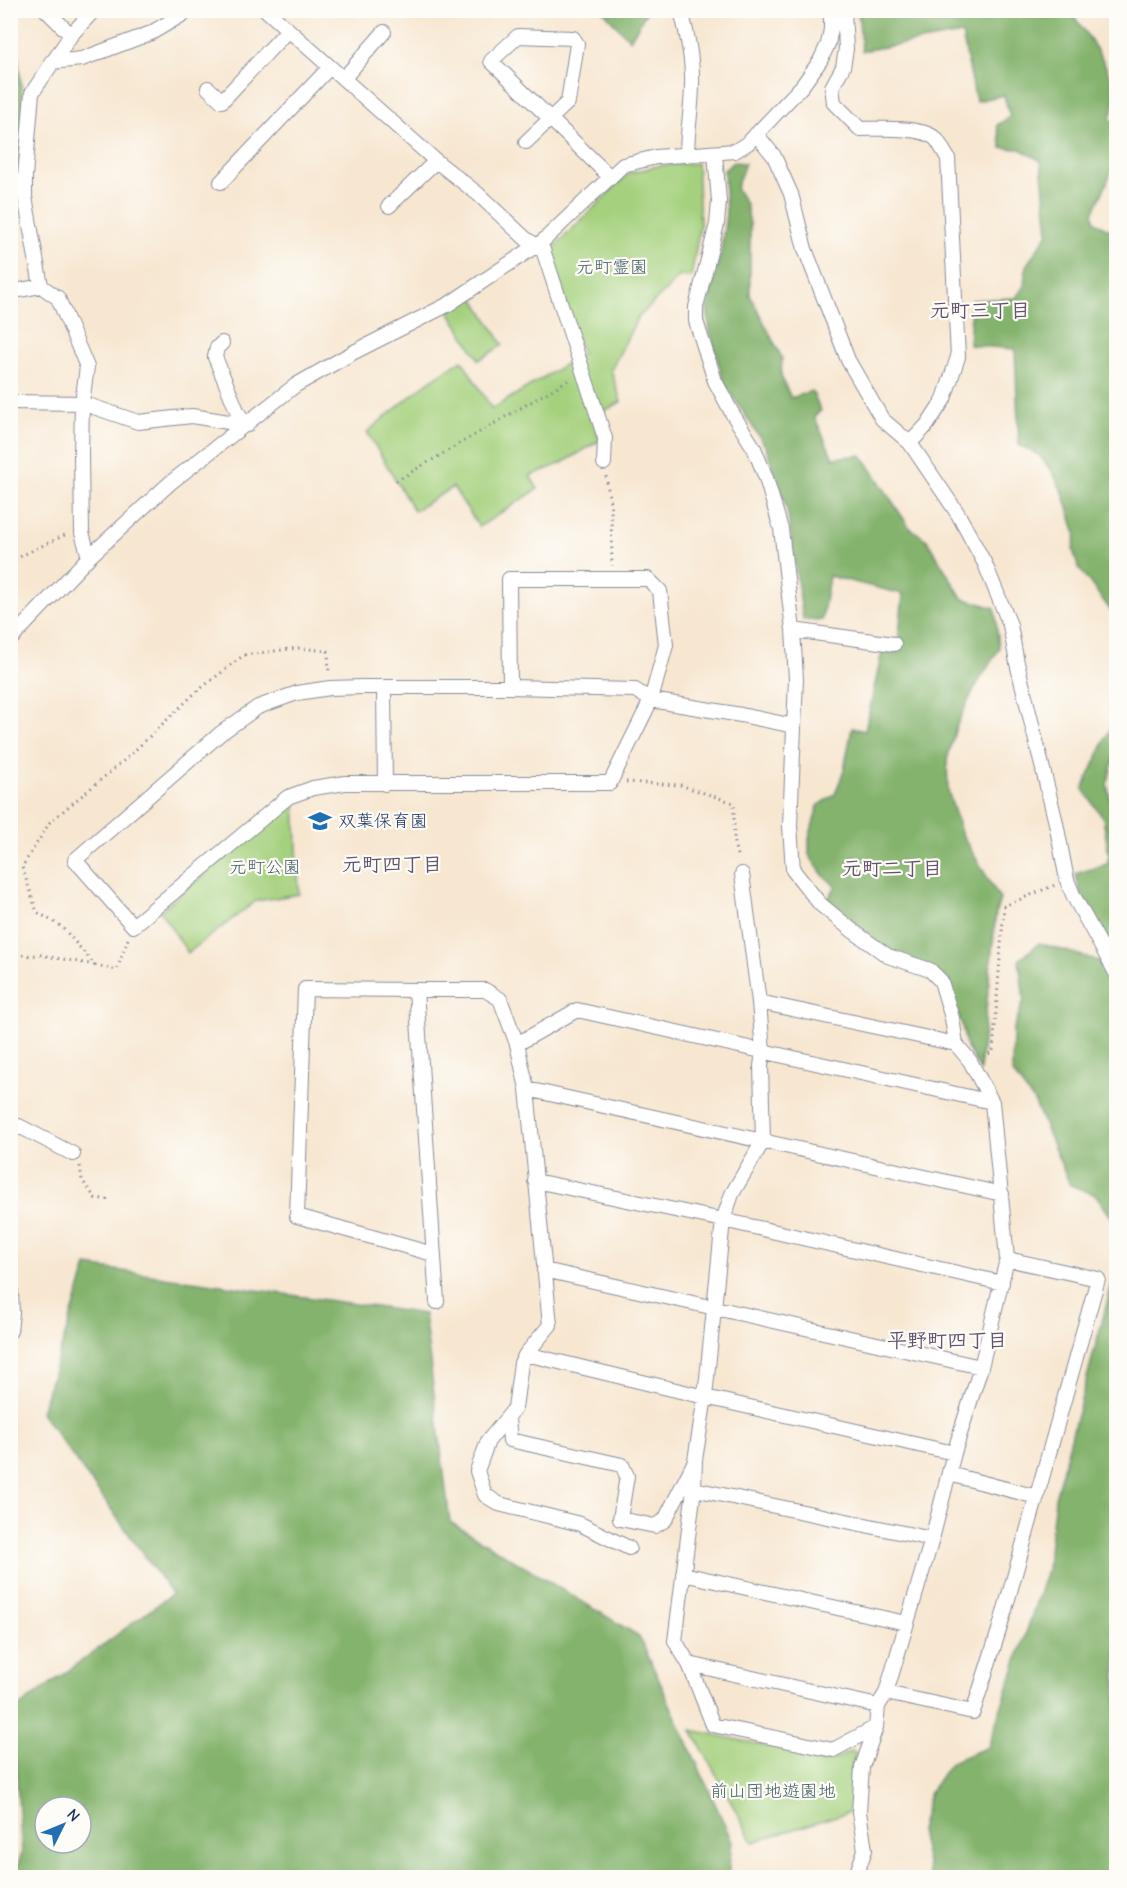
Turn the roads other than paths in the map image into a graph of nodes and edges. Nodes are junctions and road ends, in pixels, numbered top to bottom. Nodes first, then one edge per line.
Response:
1 (46, 10) edge
2 (94, 10) edge
3 (190, 10) edge
4 (266, 10) edge
5 (681, 10) edge
6 (831, 10) edge
7 (844, 10) edge
8 (288, 30) junction
9 (384, 32) dead end
10 (71, 35) junction
11 (51, 62) junction
12 (330, 67) junction
13 (344, 78) junction
14 (208, 88) dead end
15 (551, 118) junction
16 (756, 134) junction
17 (526, 142) dead end
18 (715, 154) junction
19 (687, 155) junction
20 (436, 161) junction
21 (610, 177) junction
22 (221, 182) dead end
23 (389, 206) dead end
24 (536, 245) junction
25 (41, 286) junction
26 (10, 292) edge
27 (222, 343) dead end
28 (10, 402) edge
29 (82, 403) junction
30 (247, 425) junction
31 (910, 443) junction
32 (604, 463) road end
33 (89, 556) junction
34 (793, 630) junction
35 (10, 640) edge
36 (894, 644) dead end
37 (510, 687) junction
38 (384, 688) junction
39 (651, 700) junction
40 (794, 726) junction
41 (385, 784) junction
42 (742, 873) road end
43 (1116, 971) edge
44 (416, 990) junction
45 (759, 1002) junction
46 (517, 1044) junction
47 (956, 1044) junction
48 (763, 1052) junction
49 (527, 1089) junction
50 (992, 1102) junction
51 (10, 1133) edge
52 (763, 1141) junction
53 (73, 1154) road end
54 (536, 1181) junction
55 (1002, 1194) junction
56 (723, 1220) junction
57 (433, 1254) junction
58 (1007, 1259) junction
59 (544, 1270) junction
60 (10, 1272) edge
61 (1002, 1282) junction
62 (437, 1302) dead end
63 (713, 1307) junction
64 (10, 1331) edge
65 (526, 1354) junction
66 (981, 1367) junction
67 (705, 1397) junction
68 (508, 1419) junction
69 (954, 1453) junction
70 (695, 1460) junction
71 (949, 1474) junction
72 (694, 1489) junction
73 (1036, 1497) junction
74 (932, 1539) junction
75 (629, 1548) dead end
76 (683, 1574) junction
77 (906, 1623) junction
78 (689, 1664) junction
79 (886, 1693) junction
80 (878, 1706) junction
81 (876, 1726) junction
82 (855, 1878) edge

1 - 10 street
2 - 10 street
3 - 11 street
4 - 8 street
5 - 19 street
6 - 16 street
7 - 31 street
8 - 12 street
8 - 14 street
9 - 13 street
10 - 11 street
11 - 25 street
12 - 13 street
12 - 22 street
13 - 20 street
15 - 15 street
15 - 17 street
15 - 21 street
16 - 18 street
16 - 31 street
18 - 19 street
18 - 34 street
19 - 21 street
20 - 23 street
20 - 24 street
21 - 24 street
24 - 30 street
24 - 32 street
25 - 26 street
25 - 29 street
27 - 30 street
28 - 29 street
29 - 30 street
29 - 33 street
30 - 33 street
31 - 43 street
33 - 35 street
34 - 36 street
34 - 40 street
37 - 38 street
37 - 39 street
37 - 39 street
38 - 41 street
38 - 41 street
39 - 40 street
39 - 41 street
40 - 47 street
42 - 45 street
44 - 46 street
44 - 57 street
44 - 57 street
45 - 47 street
45 - 48 street
46 - 48 street
46 - 49 street
47 - 50 street
48 - 50 street
48 - 52 street
49 - 52 street
49 - 54 street
50 - 55 street
51 - 53 street
52 - 55 street
52 - 56 street
54 - 56 street
54 - 59 street
55 - 58 street
56 - 61 street
56 - 63 street
57 - 62 street
58 - 61 street
58 - 73 street
59 - 63 street
59 - 65 street
60 - 64 street
61 - 66 street
63 - 66 street
63 - 67 street
65 - 67 street
65 - 68 street
66 - 69 street
67 - 69 street
67 - 70 street
68 - 70 street
68 - 75 street
69 - 71 street
70 - 72 street
71 - 73 street
71 - 74 street
72 - 74 street
72 - 76 street
73 - 79 street
74 - 77 street
76 - 77 street
76 - 78 street
77 - 79 street
78 - 80 street
78 - 81 street
79 - 80 street
80 - 81 street
81 - 82 street

